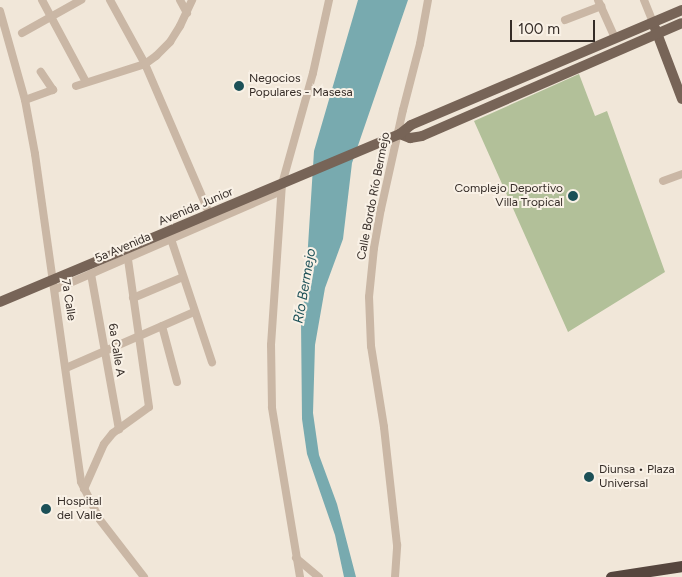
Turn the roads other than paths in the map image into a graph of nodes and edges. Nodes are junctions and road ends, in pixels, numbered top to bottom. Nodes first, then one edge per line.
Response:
1 (42, 0) edge
2 (81, 0) edge
3 (110, 0) edge
4 (180, 0) edge
5 (192, 0) edge
6 (329, 0) edge
7 (428, 0) edge
8 (644, 0) edge
9 (599, 3) edge
10 (682, 10) edge
11 (0, 12) edge
12 (187, 13) junction
13 (51, 16) junction
14 (565, 20) dead end
15 (653, 22) junction
16 (682, 23) edge
17 (22, 33) dead end
18 (658, 34) junction
19 (616, 38) junction
20 (145, 64) junction
21 (41, 72) dead end
22 (86, 82) junction
23 (76, 86) dead end
24 (682, 99) edge
25 (25, 100) junction
26 (396, 135) junction
27 (682, 174) edge
28 (662, 181) dead end
29 (284, 185) junction
30 (210, 215) junction
31 (171, 239) junction
32 (128, 259) junction
33 (91, 274) junction
34 (183, 277) junction
35 (54, 283) junction
36 (133, 298) junction
37 (0, 302) edge
38 (194, 312) junction
39 (162, 326) junction
40 (138, 336) junction
41 (106, 350) junction
42 (212, 362) dead end
43 (66, 368) junction
44 (177, 382) dead end
45 (119, 429) junction
46 (84, 489) junction
47 (296, 558) junction
48 (680, 568) edge
49 (144, 577) edge
50 (300, 577) edge
51 (319, 577) edge
52 (395, 577) edge
53 (612, 577) edge
54 (662, 577) edge

1 - 13 street
2 - 13 street
3 - 20 street
4 - 12 street
5 - 12 street
6 - 29 street
7 - 26 street, Calle Bordo Río Bermejo
8 - 15 street
9 - 14 street
9 - 19 street
10 - 15 main road, Avenida Junior
11 - 25 street, 7a Calle
12 - 20 street
13 - 17 street
13 - 22 street
15 - 18 main road
15 - 19 main road, Avenida Junior
16 - 18 main road, Avenida Junior
18 - 24 main road
18 - 26 main road, Avenida Junior
19 - 26 main road, Avenida Junior
20 - 22 street
20 - 30 street
21 - 25 street
22 - 23 street
25 - 35 street, 7a Calle
26 - 29 main road, Avenida Junior
26 - 52 street, Calle Bordo Río Bermejo
27 - 28 street
29 - 30 main road, Avenida Junior
29 - 31 street, 5a Avenida
29 - 47 street
30 - 35 main road, Avenida Junior
31 - 32 street, 5a Avenida
31 - 34 street
32 - 33 street, 5a Avenida
32 - 36 street
33 - 35 street, 5a Avenida
33 - 41 street, 6a Calle A
34 - 36 street
34 - 38 street
35 - 37 main road, Avenida Junior
35 - 43 street, 7a Calle
36 - 40 street
38 - 39 street
38 - 42 street
39 - 40 street
39 - 44 street
40 - 41 street
40 - 45 street
41 - 43 street
41 - 45 street, 6a Calle A
43 - 46 street, 7a Calle
45 - 46 street
46 - 49 street, 7a Calle
47 - 50 street
47 - 51 street
48 - 53 highway
48 - 54 highway

